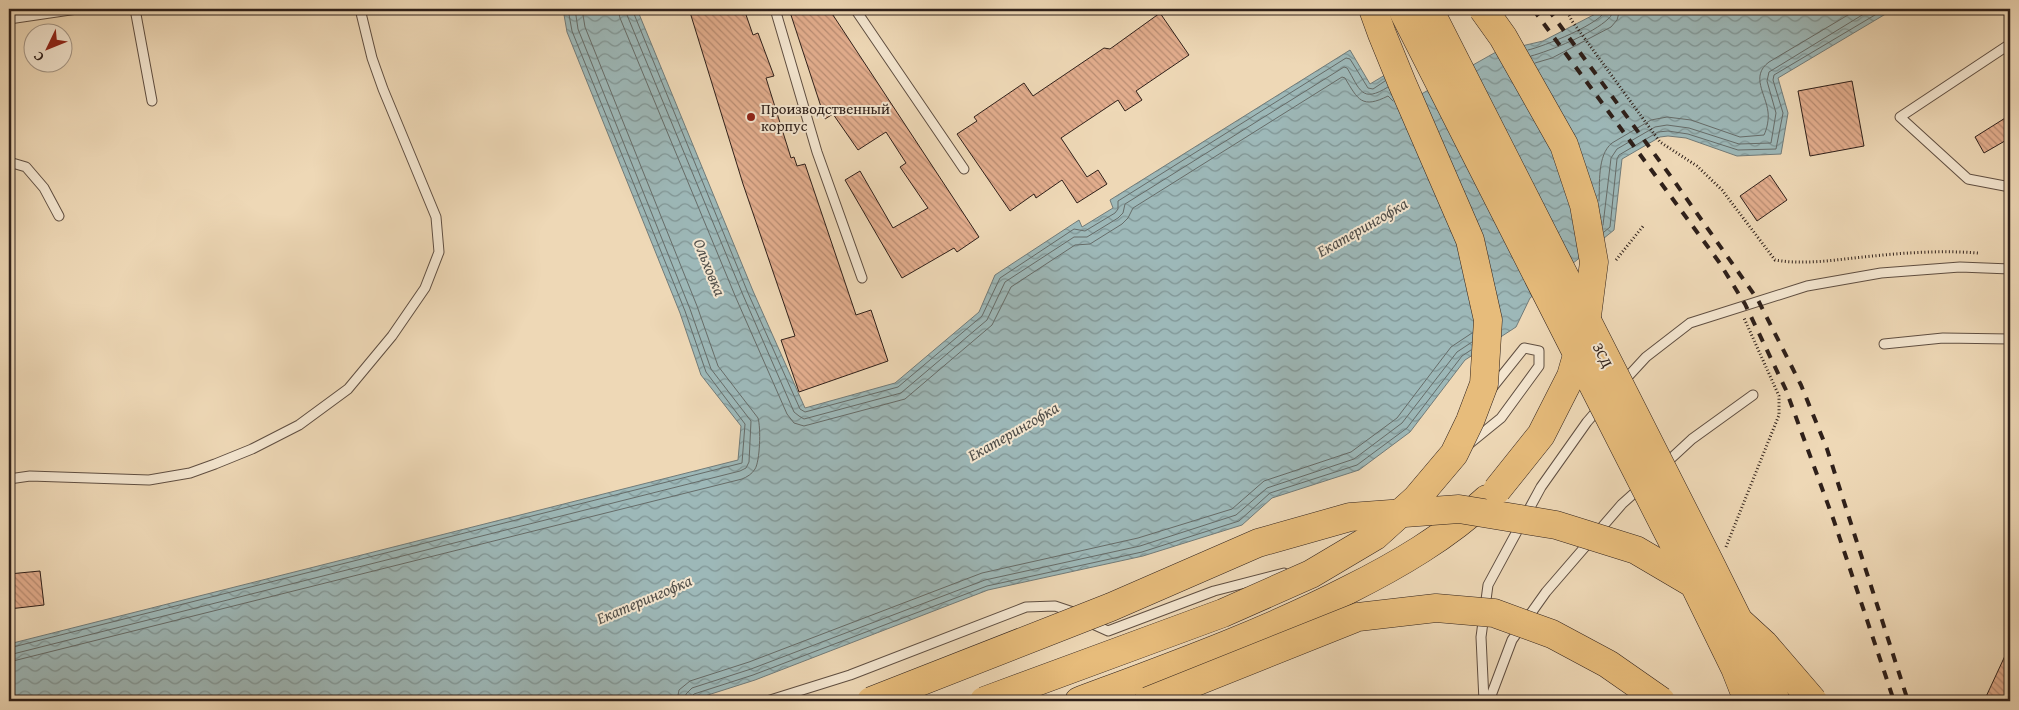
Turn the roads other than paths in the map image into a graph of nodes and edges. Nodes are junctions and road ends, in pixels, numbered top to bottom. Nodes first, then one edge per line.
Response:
1 (77, 9) edge
2 (135, 9) edge
3 (360, 9) edge
4 (775, 9) edge
5 (855, 9) edge
6 (1374, 9) edge
7 (1402, 9) edge
8 (1429, 9) edge
9 (1483, 9) edge
10 (9, 20) edge
11 (2010, 44) edge
12 (152, 101) dead end
13 (9, 162) edge
14 (964, 169) dead end
15 (2010, 188) edge
16 (59, 216) dead end
17 (2010, 269) edge
18 (862, 278) dead end
19 (2010, 339) edge
20 (1884, 344) dead end
21 (1613, 393) dead end
22 (1753, 395) dead end
23 (1606, 400) dead end
24 (9, 479) edge
25 (1422, 483) junction
26 (1368, 526) dead end
27 (1344, 543) dead end
28 (1703, 603) dead end
29 (767, 701) edge
30 (871, 701) edge
31 (984, 701) edge
32 (1079, 701) edge
33 (1148, 701) edge
34 (1484, 701) edge
35 (1489, 701) edge
36 (1661, 701) edge
37 (1739, 701) edge
38 (1748, 701) edge
39 (1776, 701) edge
40 (1813, 701) edge

1 - 10 lane
2 - 12 lane
3 - 24 lane
4 - 18 lane
5 - 14 lane
6 - 31 main road, bridge
7 - 38 main road, ЗСД, bridge
8 - 39 main road, ЗСД, bridge
9 - 32 main road, bridge
11 - 15 lane
13 - 16 lane
17 - 21 lane
19 - 20 lane
22 - 35 lane
23 - 34 lane
25 - 25 lane
25 - 26 lane
27 - 29 lane
28 - 37 lane
30 - 40 main road, bridge
33 - 36 main road, bridge

